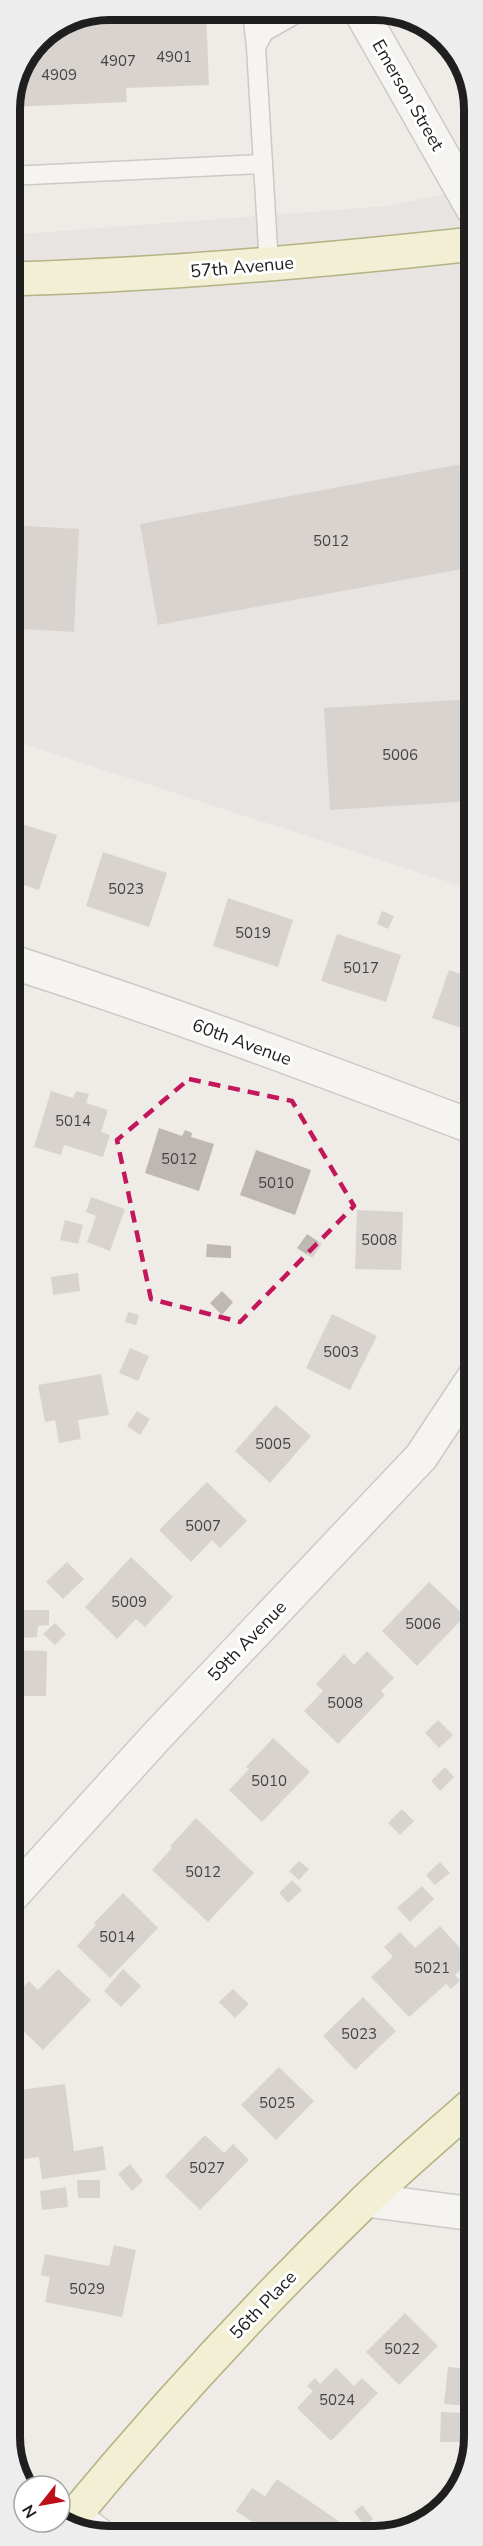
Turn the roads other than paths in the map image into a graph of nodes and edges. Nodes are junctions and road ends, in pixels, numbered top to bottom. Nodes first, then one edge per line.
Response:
1 (253, 20) edge
2 (285, 20) edge
3 (366, 20) edge
4 (256, 47) junction
5 (262, 164) junction
6 (20, 175) edge
7 (464, 193) edge
8 (464, 245) edge
9 (269, 265) junction
10 (20, 279) edge
11 (20, 966) edge
12 (464, 1123) edge
13 (464, 1392) edge
14 (20, 1887) edge
15 (464, 2112) edge
16 (366, 2200) junction
17 (464, 2213) edge
18 (82, 2523) edge

1 - 4 lane
2 - 4 lane
3 - 7 street, Emerson Street
4 - 5 lane
5 - 6 lane
5 - 9 lane
8 - 9 street, 57th Avenue
9 - 10 street, 57th Avenue
11 - 12 street, 60th Avenue
13 - 14 street, 59th Avenue
15 - 16 street, 56th Place
16 - 17 street
16 - 18 street, 56th Place

